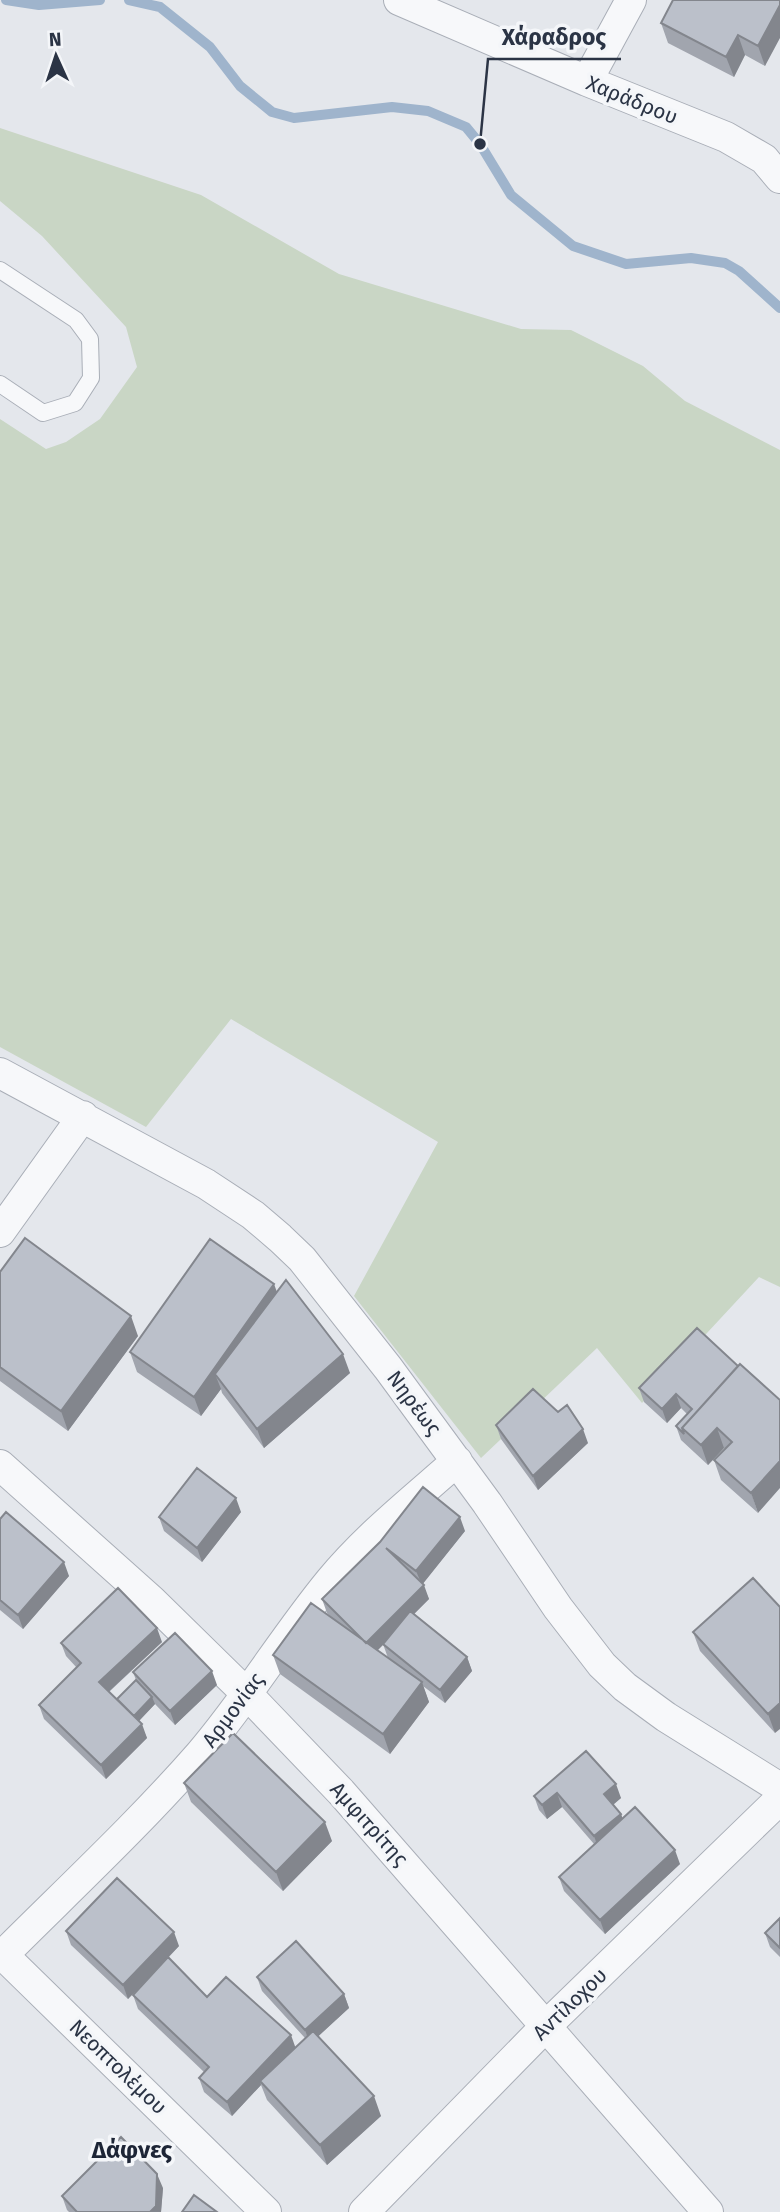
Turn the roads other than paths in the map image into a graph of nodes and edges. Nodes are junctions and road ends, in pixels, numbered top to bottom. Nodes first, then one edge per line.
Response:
1 (399, 0) edge
2 (631, 0) edge
3 (587, 81) junction
4 (780, 178) edge
5 (0, 270) edge
6 (0, 384) edge
7 (0, 1073) edge
8 (83, 1116) junction
9 (0, 1231) edge
10 (457, 1461) junction
11 (0, 1465) edge
12 (247, 1695) junction
13 (780, 1787) edge
14 (780, 1799) edge
15 (1, 1953) edge
16 (546, 2026) junction
17 (266, 2212) edge
18 (364, 2212) edge
19 (708, 2212) edge

1 - 3 street, Χαράδρου
2 - 3 street
3 - 4 street, Χαράδρου
5 - 6 lane
7 - 8 street, Νηρέως
8 - 9 street
8 - 10 street, Νηρέως
10 - 12 street, Αρμονίας
10 - 13 street, Νηρέως
11 - 12 street, Αμφιτρίτης
12 - 15 street, Αρμονίας
12 - 16 street, Αμφιτρίτης
14 - 16 street, Αντίλοχου
15 - 17 street, Νεοπτολέμου
16 - 18 street, Αντίλοχου
16 - 19 street, Αμφιτρίτης

